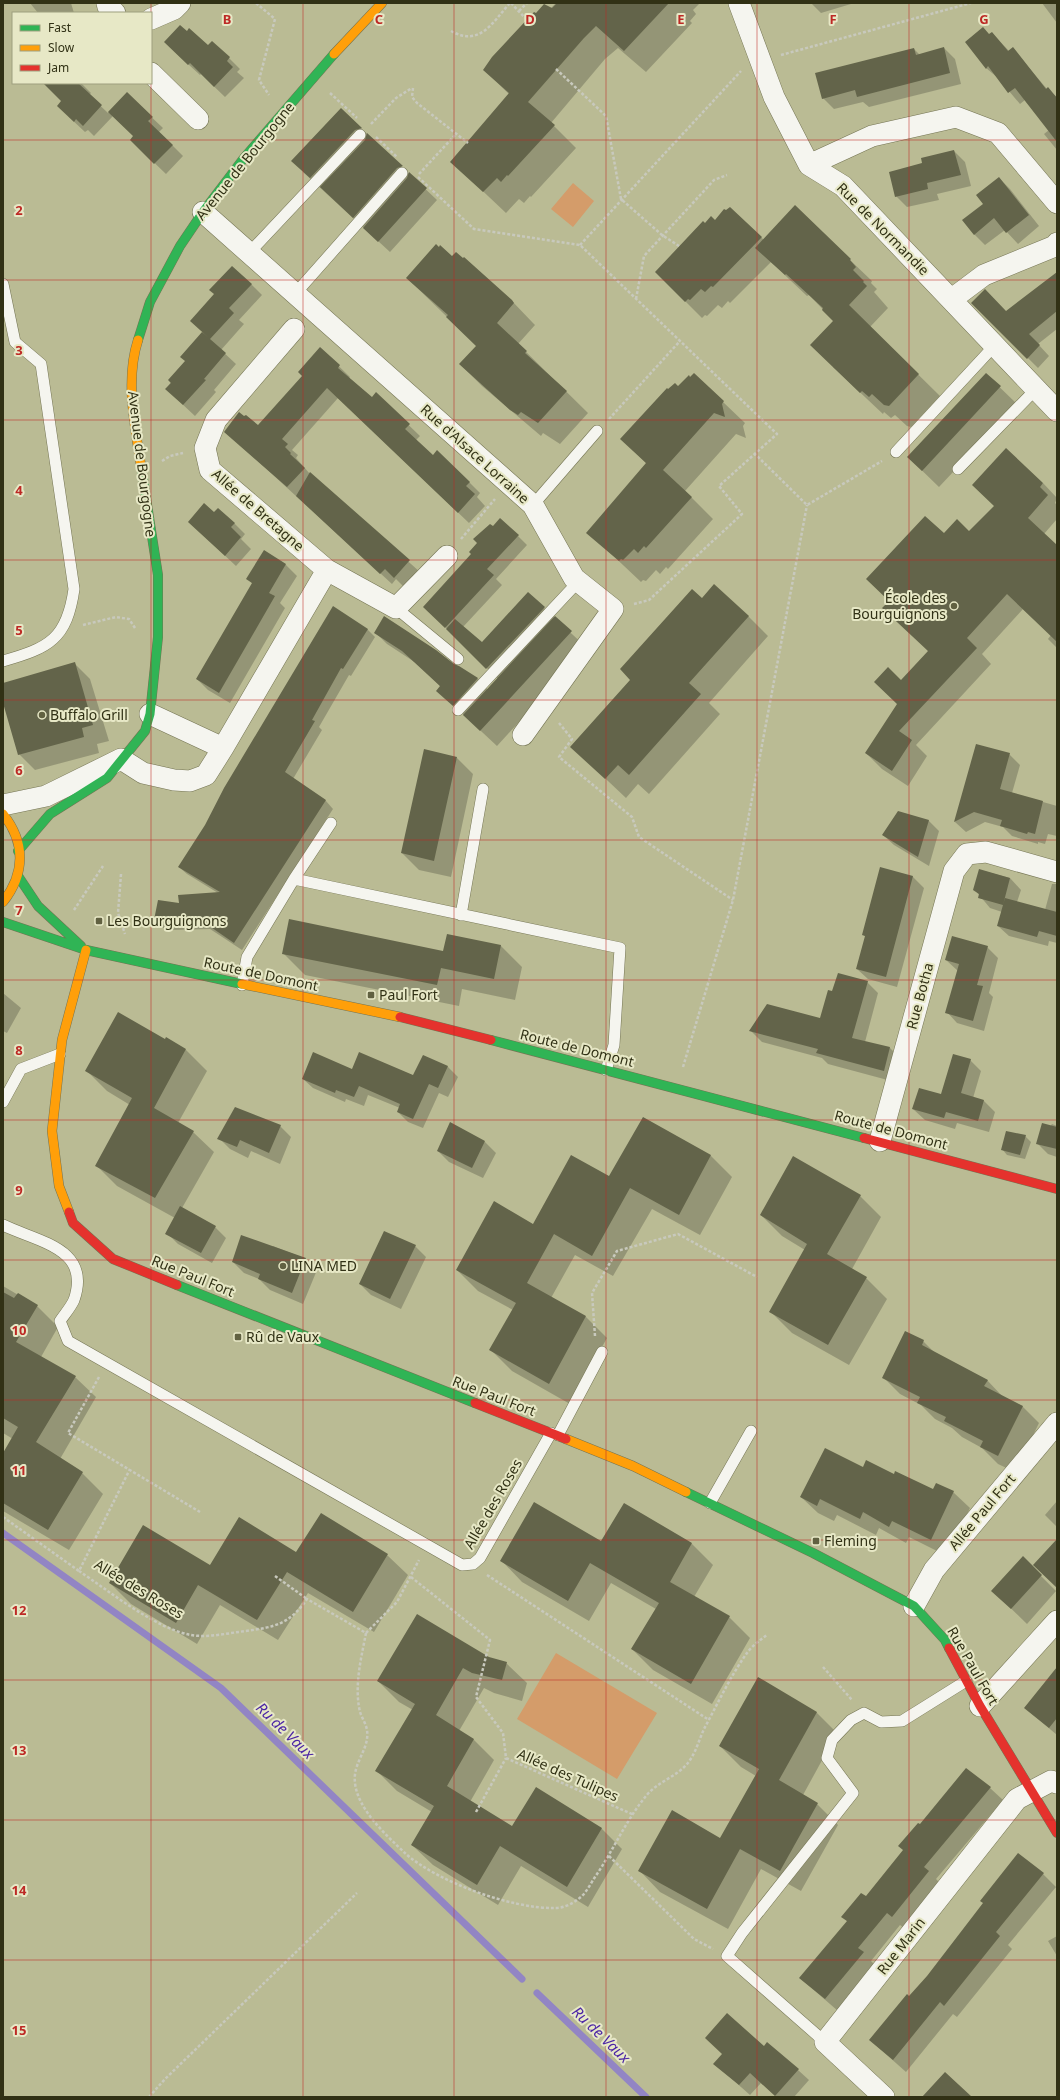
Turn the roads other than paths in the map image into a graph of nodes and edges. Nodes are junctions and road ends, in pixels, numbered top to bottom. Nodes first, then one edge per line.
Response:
1 (107, 3) edge
2 (180, 3) edge
3 (382, 3) edge
4 (739, 3) edge
5 (114, 12) edge
6 (152, 19) edge
7 (152, 74) edge
8 (198, 119) dead end
9 (363, 132) road end
10 (809, 165) junction
11 (407, 172) road end
12 (1057, 203) edge
13 (202, 212) junction
14 (1057, 243) edge
15 (248, 253) junction
16 (3, 284) edge
17 (295, 294) junction
18 (952, 299) junction
19 (294, 329) dead end
20 (995, 345) junction
21 (1036, 389) junction
22 (1057, 411) edge
23 (597, 431) road end
24 (896, 452) road end
25 (958, 469) dead end
26 (533, 505) junction
27 (447, 556) road end
28 (327, 570) junction
29 (578, 582) junction
30 (396, 608) junction
31 (458, 659) dead end
32 (3, 661) edge
33 (458, 710) dead end
34 (150, 714) junction
35 (523, 736) dead end
36 (223, 748) junction
37 (121, 759) junction
38 (483, 789) dead end
39 (3, 805) edge
40 (3, 814) edge
41 (331, 823) dead end
42 (18, 851) junction
43 (1057, 872) edge
44 (18, 876) junction
45 (294, 879) junction
46 (3, 902) edge
47 (461, 915) junction
48 (3, 922) edge
49 (86, 950) junction
50 (242, 985) junction
51 (60, 1054) junction
52 (606, 1070) junction
53 (3, 1102) edge
54 (880, 1141) junction
55 (1057, 1189) edge
56 (3, 1225) edge
57 (602, 1352) dead end
58 (1057, 1423) edge
59 (751, 1431) dead end
60 (554, 1434) junction
61 (710, 1503) junction
62 (934, 1556) dead end
63 (909, 1603) junction
64 (1057, 1621) edge
65 (966, 1681) junction
66 (980, 1706) junction
67 (1057, 1783) edge
68 (1031, 1791) junction
69 (1057, 1833) edge
70 (825, 2042) junction
71 (884, 2097) edge

1 - 5 street
2 - 6 street
3 - 13 street, Avenue de Bourgogne
4 - 10 street
7 - 8 street
9 - 15 lane
10 - 12 street
10 - 18 street, Rue de Normandie
11 - 17 lane
13 - 15 street, Rue d'Alsace Lorraine
13 - 34 street, Avenue de Bourgogne
14 - 18 street
15 - 17 street, Rue d'Alsace Lorraine
16 - 32 lane
17 - 26 street, Rue d'Alsace Lorraine
18 - 20 street, Rue de Normandie
19 - 28 street, Allée de Bretagne
20 - 21 street, Rue de Normandie
20 - 24 lane
21 - 22 street, Rue de Normandie
21 - 25 lane
23 - 26 lane
26 - 29 street, Rue d'Alsace Lorraine
27 - 30 street
28 - 30 street, Allée de Bretagne
28 - 36 street
29 - 33 lane
29 - 35 street, Rue d'Alsace Lorraine
30 - 31 lane
34 - 36 street
34 - 37 street, Avenue de Bourgogne
36 - 37 street
37 - 39 street, Avenue de Bourgogne
37 - 42 street, Avenue de Bourgogne
38 - 47 lane
40 - 42 street
41 - 45 lane
42 - 44 street
43 - 54 street, Rue Botha
44 - 46 street
44 - 49 street, Route de Domont
45 - 47 lane
45 - 50 lane
47 - 52 lane
48 - 49 street, Route de Domont
49 - 50 street, Route de Domont
49 - 51 street, Rue Paul Fort
50 - 52 street, Route de Domont
51 - 53 lane
51 - 60 street, Rue Paul Fort
52 - 54 street, Route de Domont
54 - 55 street, Route de Domont
56 - 60 lane, Allée des Roses
57 - 60 lane, Allée des Roses
58 - 63 street, Allée Paul Fort
59 - 61 lane
60 - 61 street, Rue Paul Fort
61 - 63 street, Rue Paul Fort
62 - 63 lane
63 - 65 street, Rue Paul Fort
64 - 66 street
65 - 66 street, Rue Paul Fort
65 - 70 lane
66 - 68 street, Rue Paul Fort
67 - 68 street, Rue Marin
68 - 69 street, Rue Paul Fort
68 - 70 street, Rue Marin
70 - 71 street

